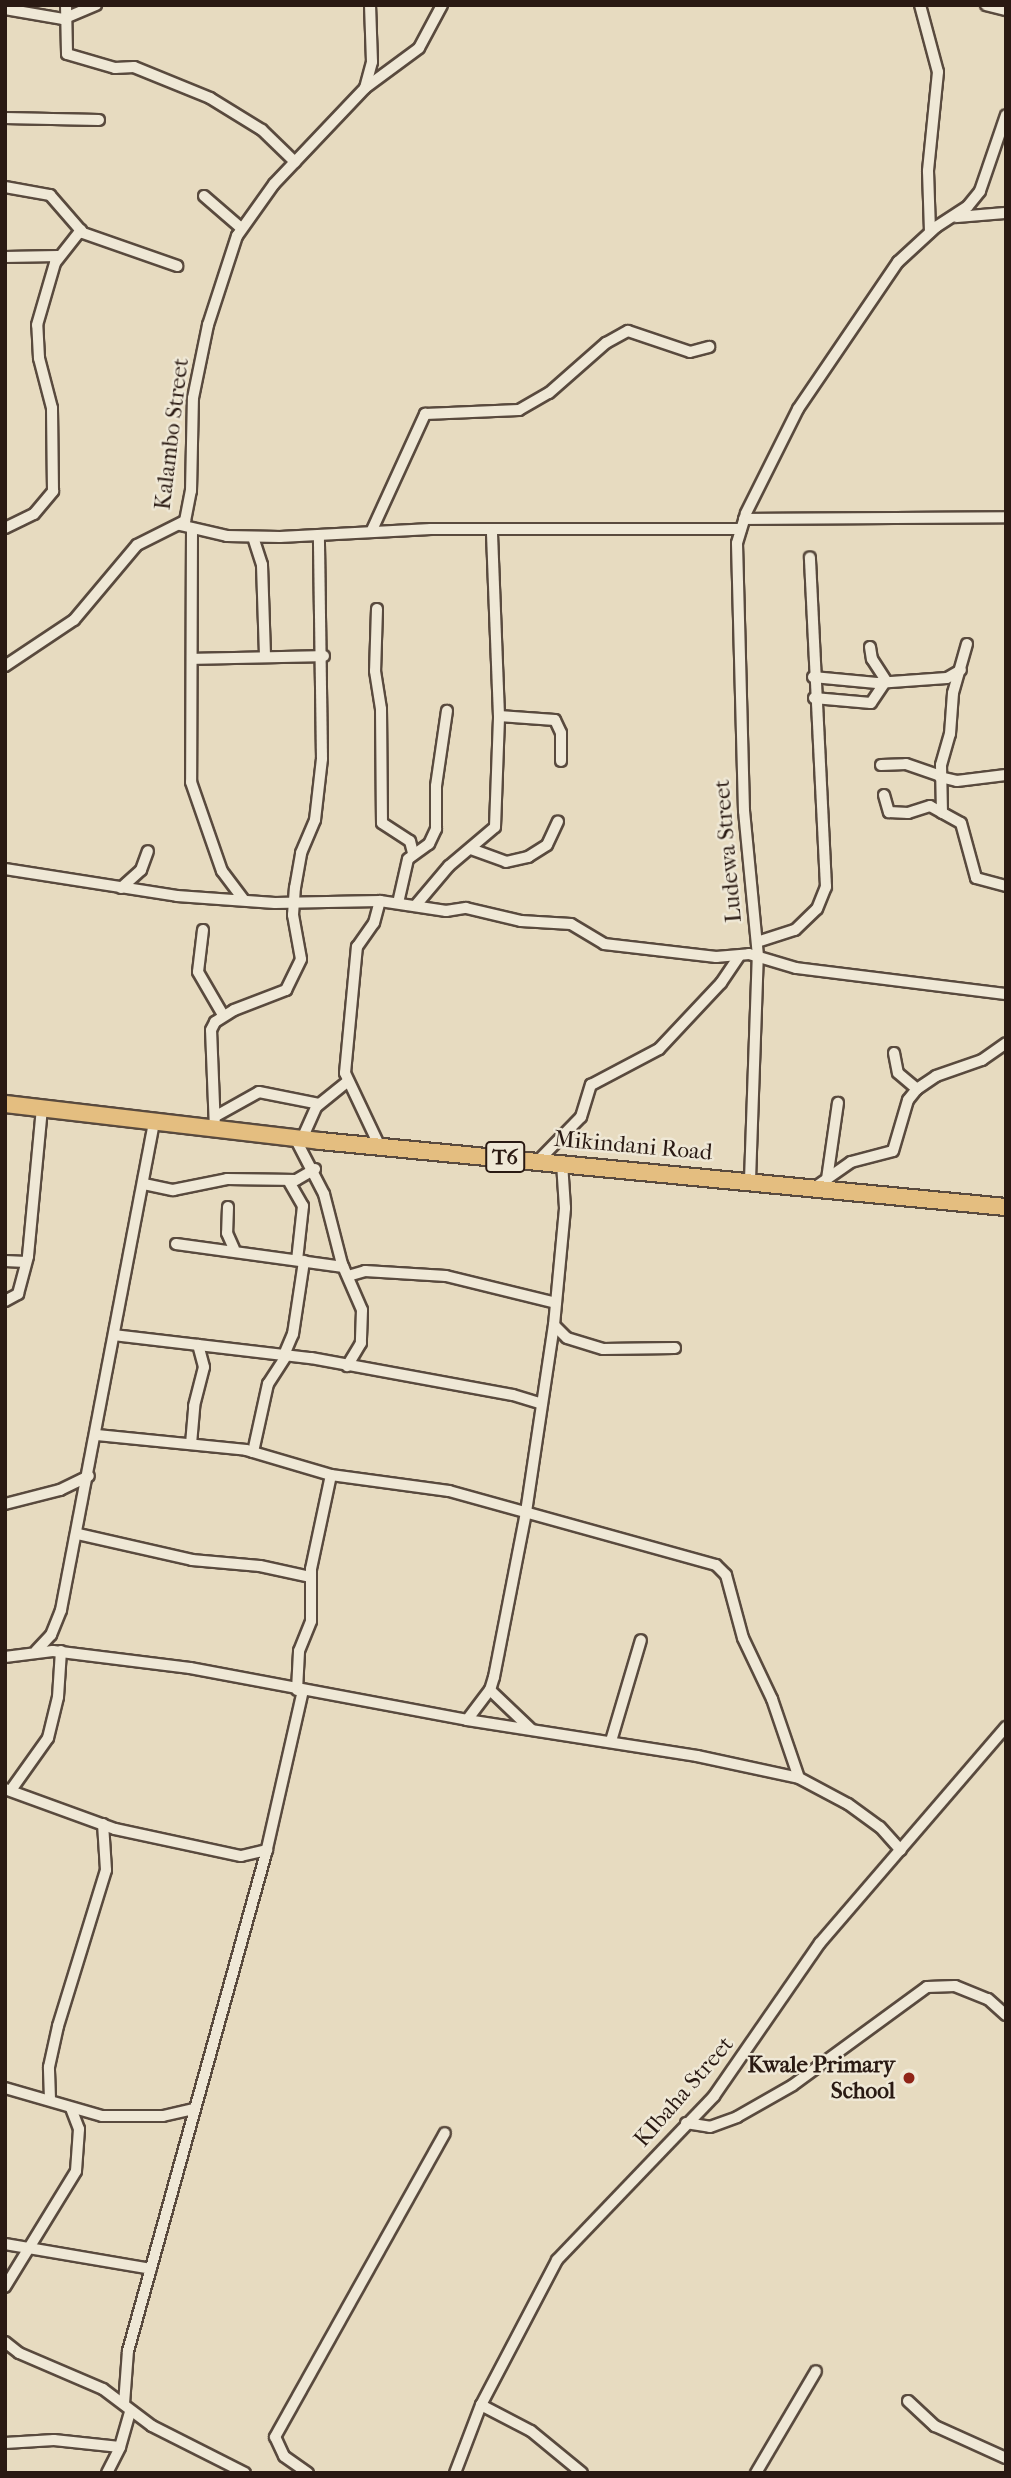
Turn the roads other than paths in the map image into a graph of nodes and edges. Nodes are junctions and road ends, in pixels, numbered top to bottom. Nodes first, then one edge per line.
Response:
1 (66, 5) edge
2 (96, 5) edge
3 (370, 5) edge
4 (442, 5) edge
5 (920, 5) edge
6 (986, 5) edge
7 (5, 9) edge
8 (1006, 10) edge
9 (63, 19) junction
10 (365, 88) junction
11 (1006, 115) edge
12 (5, 118) edge
13 (99, 120) dead end
14 (295, 162) junction
15 (5, 187) edge
16 (204, 196) dead end
17 (1006, 213) edge
18 (954, 218) junction
19 (241, 228) junction
20 (81, 230) junction
21 (930, 232) junction
22 (58, 256) junction
23 (5, 257) edge
24 (177, 267) dead end
25 (709, 347) dead end
26 (1006, 517) edge
27 (743, 524) junction
28 (180, 525) junction
29 (5, 528) edge
30 (192, 529) junction
31 (372, 530) junction
32 (492, 530) junction
33 (319, 535) junction
34 (253, 537) junction
35 (810, 556) dead end
36 (377, 609) dead end
37 (967, 644) dead end
38 (870, 647) dead end
39 (324, 656) junction
40 (265, 657) junction
41 (192, 659) junction
42 (5, 666) edge
43 (961, 670) junction
44 (813, 677) junction
45 (852, 681) junction
46 (886, 682) junction
47 (814, 698) junction
48 (846, 702) junction
49 (447, 711) dead end
50 (499, 716) junction
51 (561, 761) dead end
52 (881, 765) dead end
53 (1006, 775) edge
54 (940, 777) junction
55 (884, 795) dead end
56 (942, 813) junction
57 (558, 821) dead end
58 (471, 849) junction
59 (148, 851) dead end
60 (413, 853) junction
61 (5, 869) edge
62 (1006, 887) edge
63 (121, 888) junction
64 (244, 900) junction
65 (380, 901) junction
66 (295, 902) junction
67 (398, 903) junction
68 (416, 905) junction
69 (204, 930) dead end
70 (757, 942) junction
71 (739, 956) junction
72 (758, 956) junction
73 (1006, 994) edge
74 (223, 1015) junction
75 (1006, 1043) edge
76 (894, 1053) dead end
77 (346, 1082) junction
78 (917, 1089) junction
79 (838, 1103) dead end
80 (5, 1104) edge
81 (319, 1104) junction
82 (42, 1108) junction
83 (153, 1123) junction
84 (216, 1123) junction
85 (299, 1139) junction
86 (380, 1147) junction
87 (539, 1160) junction
88 (562, 1163) junction
89 (315, 1170) junction
90 (288, 1180) junction
91 (750, 1181) junction
92 (820, 1183) junction
93 (144, 1184) junction
94 (228, 1207) dead end
95 (1006, 1207) edge
96 (176, 1244) dead end
97 (234, 1249) junction
98 (300, 1260) junction
99 (5, 1261) edge
100 (26, 1262) junction
101 (346, 1271) junction
102 (5, 1301) edge
103 (556, 1303) junction
104 (554, 1325) junction
105 (114, 1335) junction
106 (198, 1345) junction
107 (675, 1349) dead end
108 (286, 1355) junction
109 (347, 1366) junction
110 (542, 1404) junction
111 (97, 1435) junction
112 (191, 1444) junction
113 (253, 1452) junction
114 (331, 1475) junction
115 (89, 1476) junction
116 (8, 1503) edge
117 (526, 1513) junction
118 (5, 1514) edge
119 (78, 1534) junction
120 (310, 1577) junction
121 (641, 1640) dead end
122 (36, 1651) junction
123 (61, 1651) junction
124 (5, 1657) edge
125 (300, 1690) junction
126 (490, 1690) junction
127 (467, 1720) junction
128 (1006, 1727) edge
129 (533, 1731) junction
130 (611, 1741) junction
131 (799, 1778) junction
132 (8, 1789) edge
133 (103, 1824) junction
134 (267, 1850) junction
135 (901, 1850) junction
136 (1006, 2015) edge
137 (5, 2088) edge
138 (50, 2099) junction
139 (72, 2108) junction
140 (194, 2109) junction
141 (686, 2123) junction
142 (445, 2133) dead end
143 (5, 2244) edge
144 (27, 2249) junction
145 (151, 2269) junction
146 (5, 2287) edge
147 (5, 2343) edge
148 (816, 2371) dead end
149 (908, 2401) dead end
150 (481, 2405) junction
151 (127, 2407) junction
152 (5, 2443) edge
153 (121, 2446) junction
154 (1006, 2458) edge
155 (579, 2470) edge
156 (107, 2473) edge
157 (245, 2473) edge
158 (308, 2473) edge
159 (455, 2473) edge
160 (590, 2473) edge
161 (756, 2473) edge

1 - 9 street
2 - 9 street
3 - 10 street
4 - 10 street, Kalambo Street
5 - 21 street
6 - 8 street
7 - 9 street
9 - 14 street
10 - 14 street, Kalambo Street
11 - 18 street, Ludewa Street
12 - 13 street
14 - 19 street, Kalambo Street
15 - 20 street
16 - 19 street
17 - 18 street
18 - 21 street, Ludewa Street
19 - 28 street, Kalambo Street
20 - 22 street
20 - 24 street
21 - 27 street, Ludewa Street
22 - 23 street
22 - 29 street
25 - 31 street
26 - 27 street
27 - 32 street
27 - 70 street, Ludewa Street
28 - 30 street
28 - 42 street, Kalambo Street
30 - 34 street
30 - 41 street
31 - 32 street
31 - 33 street
32 - 50 street
33 - 34 street
33 - 39 street
34 - 40 street
35 - 44 street
36 - 60 street
37 - 43 street
38 - 46 street
39 - 40 street
39 - 66 street
40 - 41 street
41 - 64 street
43 - 46 street
43 - 54 street
44 - 45 street
44 - 47 street
45 - 46 street
45 - 48 street
46 - 48 street
47 - 48 street
47 - 70 street
49 - 60 street
50 - 51 street
50 - 58 street
52 - 54 street
53 - 54 street
54 - 56 street
55 - 56 street
56 - 62 street
57 - 58 street
58 - 68 street
59 - 63 street
60 - 67 street
61 - 63 street
63 - 64 street
64 - 66 street
65 - 66 street
65 - 67 street
65 - 77 street
66 - 74 street
67 - 68 street
68 - 71 street
69 - 74 street
70 - 72 street, Ludewa Street
71 - 72 street
71 - 87 street
72 - 73 street
72 - 91 street, Ludewa Street
74 - 84 street
75 - 78 street
76 - 78 street
77 - 81 street
77 - 86 street
78 - 92 street
79 - 92 street
80 - 82 highway, Mikindani Road / T6
81 - 84 street
81 - 85 street
82 - 83 highway, Mikindani Road / T6
82 - 100 street
83 - 84 highway, Mikindani Road / T6
83 - 93 street
84 - 85 highway, Mikindani Road / T6
85 - 86 highway, Mikindani Road / T6
85 - 89 street
86 - 87 highway, Mikindani Road / T6
87 - 88 highway, Mikindani Road / T6
88 - 91 highway, Mikindani Road / T6
88 - 103 street
89 - 90 street
89 - 101 street
90 - 93 street
90 - 98 street
91 - 92 highway, Mikindani Road / T6
92 - 95 highway, Mikindani Road / T6
93 - 105 street
94 - 97 street
96 - 97 street
97 - 98 street
98 - 101 street
98 - 108 street
99 - 100 street
100 - 102 street
101 - 103 street
101 - 109 street
103 - 104 street
104 - 107 street
104 - 110 street
105 - 106 street
105 - 111 street
106 - 108 street
106 - 112 street
108 - 109 street
108 - 113 street
109 - 110 street
110 - 117 street
111 - 112 street
111 - 115 street
112 - 113 street
113 - 114 street
114 - 117 street
114 - 120 street
115 - 116 street
115 - 119 street
116 - 118 street
117 - 126 street
117 - 131 street
119 - 120 street
119 - 122 street
120 - 125 street
121 - 130 street
122 - 123 street
122 - 124 street
123 - 125 street
123 - 132 street
125 - 127 street
125 - 134 street
126 - 127 street
126 - 129 street
127 - 129 street
128 - 135 street, KIbaha Street
129 - 130 street
130 - 131 street
131 - 135 street
132 - 133 street
133 - 134 street
133 - 138 street
134 - 140 street
135 - 141 street, KIbaha Street
136 - 141 street
137 - 138 street
138 - 139 street
139 - 140 street
139 - 144 street
140 - 145 street
141 - 150 street, KIbaha Street
142 - 158 street
143 - 144 street
144 - 145 street
144 - 146 street
145 - 151 street
147 - 151 street
148 - 161 street
149 - 154 street
150 - 155 street
150 - 159 street, KIbaha Street
151 - 153 street
151 - 157 street
152 - 153 street
153 - 156 street
155 - 160 street

